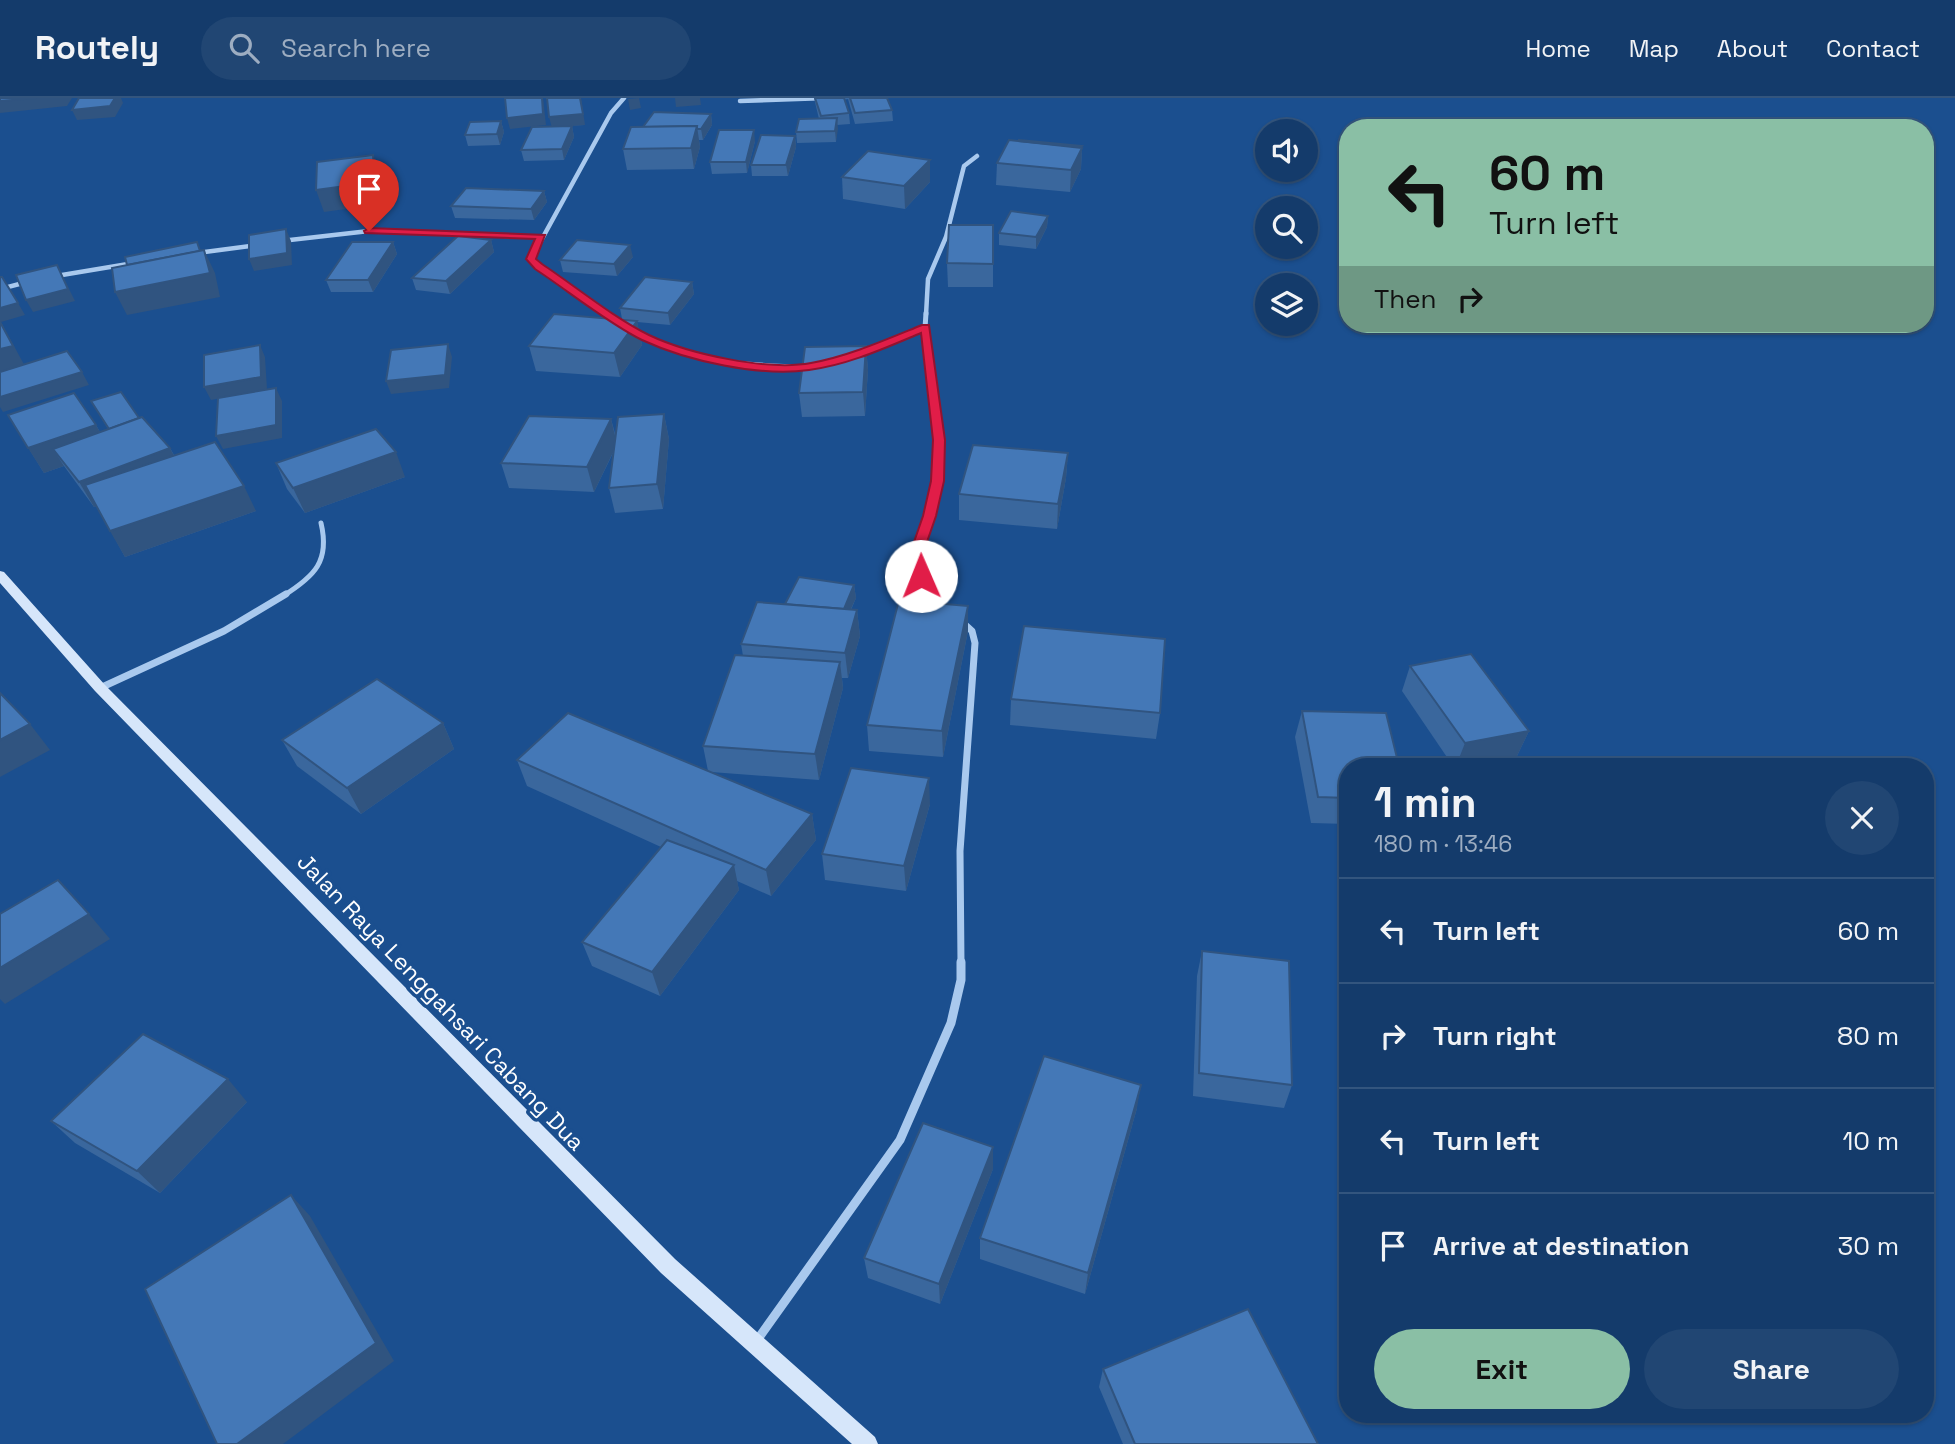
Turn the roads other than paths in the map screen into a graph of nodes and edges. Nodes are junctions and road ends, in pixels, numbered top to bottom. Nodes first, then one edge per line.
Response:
1 (624, 98) edge
2 (826, 99) edge
3 (740, 101) dead end
4 (976, 156) dead end
5 (542, 237) junction
6 (274, 242) edge
7 (260, 244) edge
8 (192, 254) edge
9 (143, 261) edge
10 (53, 277) edge
11 (40, 279) edge
12 (0, 289) edge
13 (925, 328) junction
14 (853, 356) edge
15 (819, 365) edge
16 (321, 523) dead end
17 (0, 575) edge
18 (100, 688) junction
19 (755, 1343) junction
20 (868, 1444) edge

1 - 5 street
2 - 3 street
4 - 13 street
5 - 6 street
5 - 15 street
7 - 8 street
9 - 10 street
11 - 12 street
13 - 14 street
13 - 19 street
16 - 18 street
17 - 18 street, Jalan Raya Lenggahsari Cabang Dua
18 - 19 street, Jalan Raya Lenggahsari Cabang Dua
19 - 20 street, Jalan Raya Lenggahsari Cabang Dua

